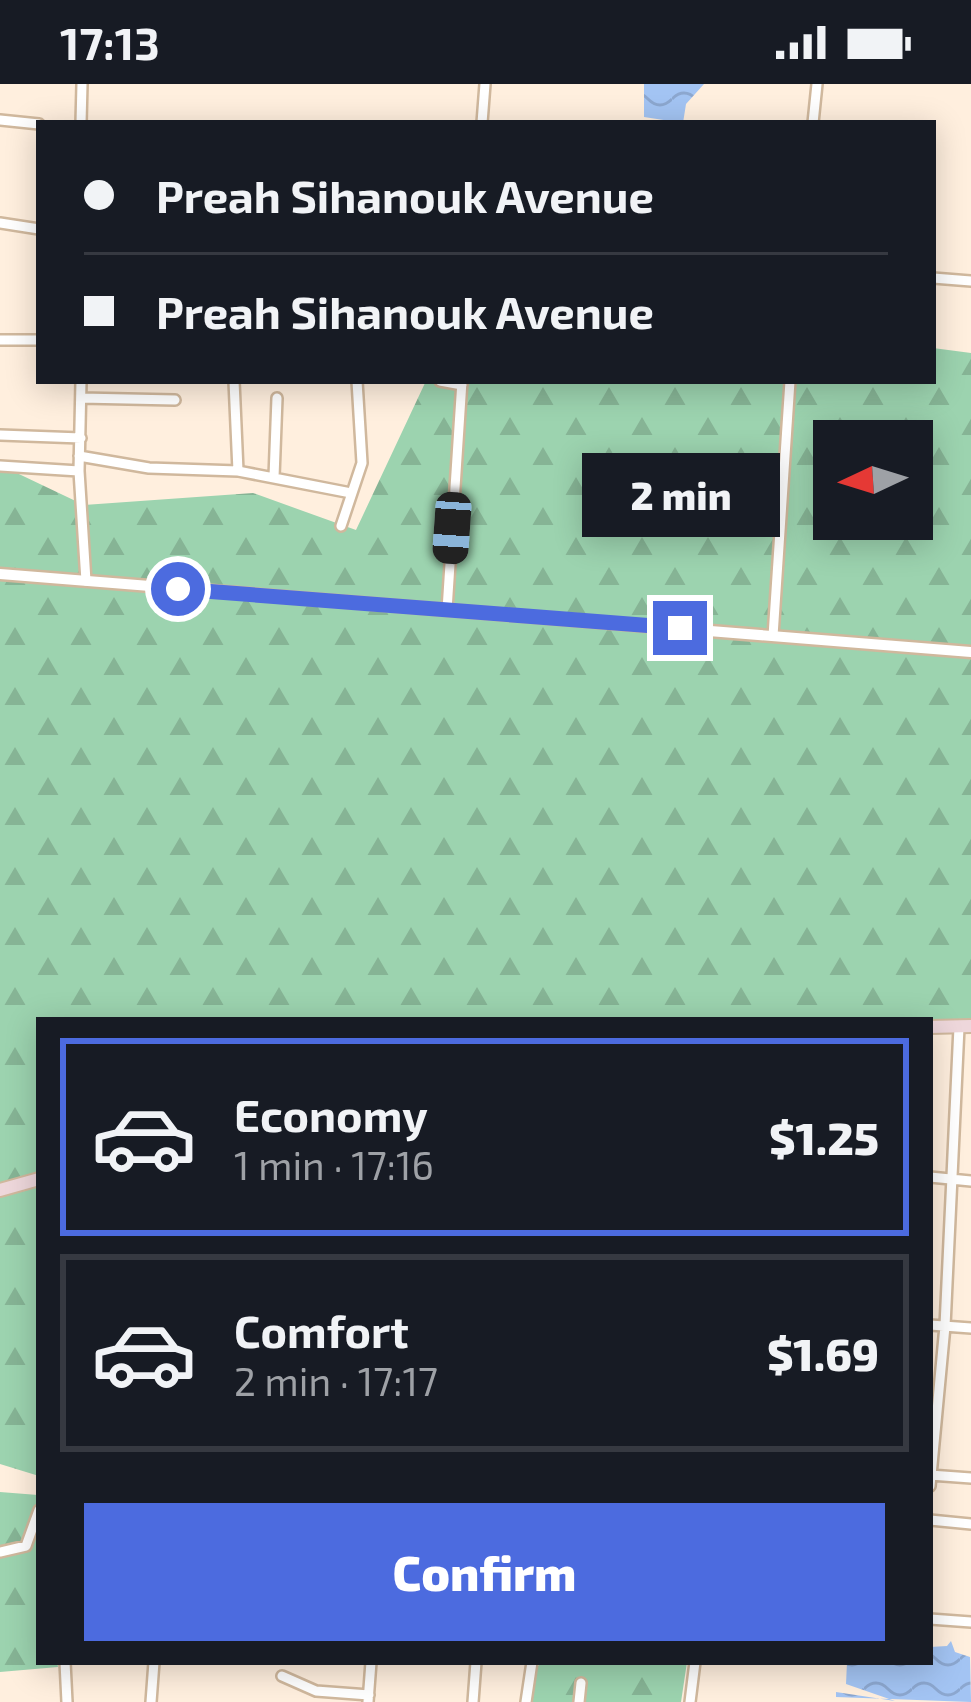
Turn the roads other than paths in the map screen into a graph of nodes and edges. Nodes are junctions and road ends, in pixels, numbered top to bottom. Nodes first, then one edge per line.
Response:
1 (82, 84) edge
2 (485, 84) edge
3 (817, 84) edge
4 (0, 120) edge
5 (81, 120) edge
6 (482, 120) edge
7 (812, 120) edge
8 (36, 124) edge
9 (0, 223) edge
10 (36, 229) edge
11 (936, 278) edge
12 (971, 281) edge
13 (0, 340) edge
14 (36, 340) edge
15 (81, 384) edge
16 (234, 384) edge
17 (357, 384) edge
18 (462, 384) edge
19 (790, 384) edge
20 (81, 398) junction
21 (277, 398) dead end
22 (176, 400) dead end
23 (0, 435) edge
24 (80, 438) junction
25 (79, 456) junction
26 (0, 466) edge
27 (79, 471) junction
28 (238, 471) junction
29 (274, 477) junction
30 (351, 493) junction
31 (341, 526) dead end
32 (0, 574) edge
33 (86, 581) junction
34 (447, 610) junction
35 (773, 636) junction
36 (971, 652) edge
37 (965, 1027) edge
38 (933, 1028) edge
39 (933, 1178) edge
40 (953, 1179) junction
41 (36, 1180) edge
42 (971, 1180) edge
43 (0, 1190) edge
44 (933, 1325) edge
45 (945, 1326) junction
46 (971, 1328) edge
47 (933, 1456) edge
48 (933, 1478) edge
49 (971, 1478) edge
50 (36, 1518) edge
51 (933, 1520) edge
52 (971, 1524) edge
53 (0, 1552) edge
54 (933, 1619) edge
55 (971, 1622) edge
56 (65, 1665) edge
57 (154, 1665) edge
58 (371, 1665) edge
59 (476, 1665) edge
60 (532, 1665) edge
61 (695, 1665) edge
62 (282, 1676) dead end
63 (581, 1683) dead end
64 (369, 1698) edge
65 (67, 1702) edge
66 (151, 1702) edge
67 (473, 1702) edge
68 (526, 1702) edge
69 (579, 1702) edge
70 (690, 1702) edge

1 - 5 street
2 - 6 street
3 - 7 street
4 - 8 street
9 - 10 street
11 - 12 street
13 - 14 street
15 - 20 street
16 - 28 street
17 - 30 street
18 - 34 street
19 - 35 street
20 - 22 street
20 - 24 street
21 - 29 street
23 - 24 street
24 - 25 street
25 - 27 street
25 - 28 street
26 - 27 street
27 - 33 street
28 - 29 street
29 - 30 street
30 - 31 street
32 - 33 street
33 - 34 street
34 - 35 street
35 - 36 street
37 - 38 main road
37 - 40 street
39 - 40 street
40 - 42 street
40 - 45 street
41 - 43 main road
44 - 45 street
45 - 46 street
45 - 47 street
48 - 49 street
50 - 53 street
51 - 52 street
54 - 55 street
56 - 65 street
57 - 66 street
58 - 64 street
59 - 67 street
60 - 68 street
61 - 70 street
62 - 64 street
63 - 69 street

